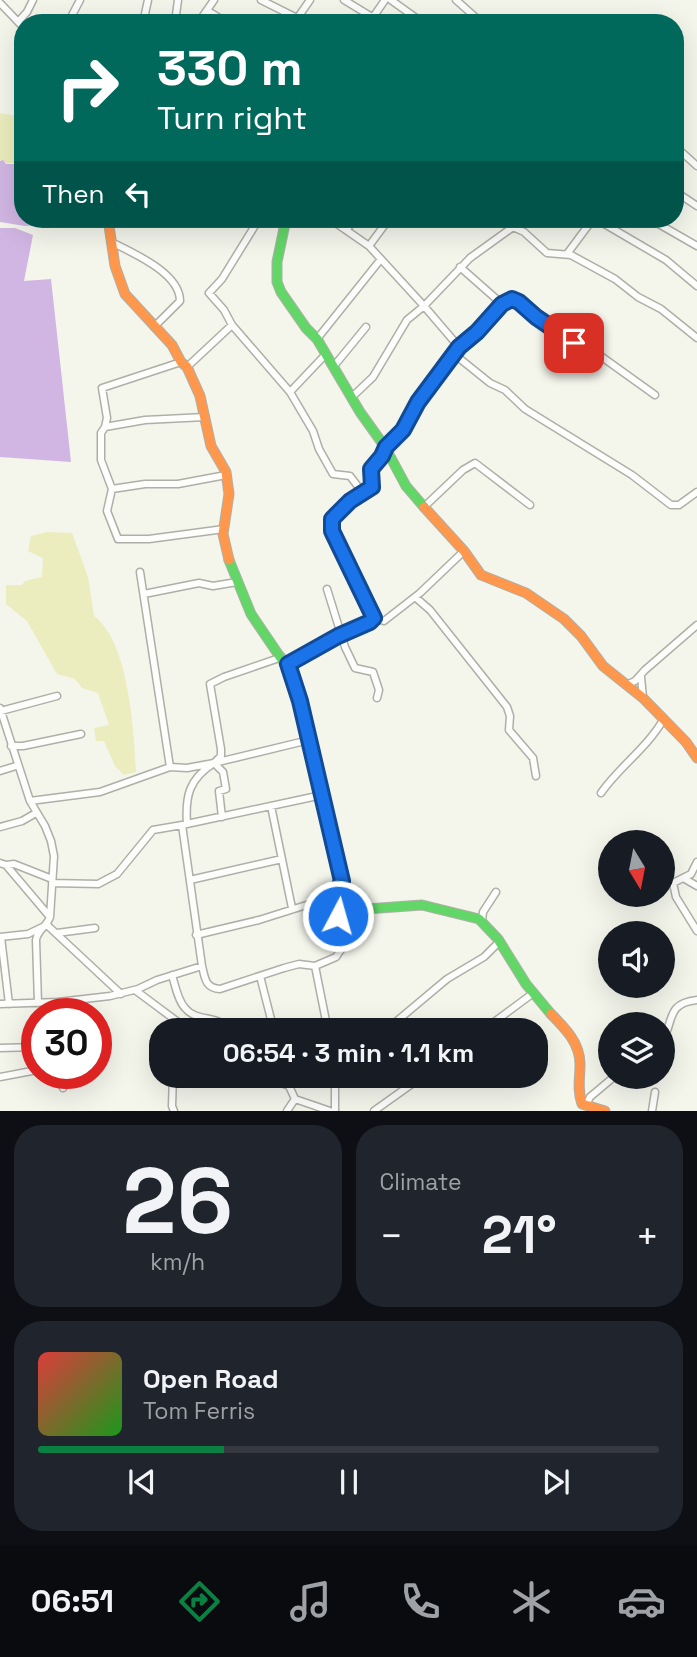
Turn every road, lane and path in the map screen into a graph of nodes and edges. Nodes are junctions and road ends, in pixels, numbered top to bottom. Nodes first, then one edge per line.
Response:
1 (214, 0) edge
2 (261, 0) edge
3 (344, 0) edge
4 (391, 0) edge
5 (456, 0) edge
6 (0, 4) edge
7 (208, 10) junction
8 (205, 14) edge
9 (214, 14) edge
10 (286, 14) edge
11 (363, 14) edge
12 (410, 14) edge
13 (472, 14) edge
14 (14, 18) edge
15 (684, 154) edge
16 (697, 166) edge
17 (109, 228) edge
18 (253, 228) edge
19 (284, 228) edge
20 (382, 228) edge
21 (512, 228) edge
22 (515, 228) edge
23 (588, 228) edge
24 (611, 228) edge
25 (666, 228) edge
26 (347, 229) edge
27 (111, 242) junction
28 (369, 246) junction
29 (697, 246) edge
30 (567, 254) junction
31 (381, 259) junction
32 (460, 267) junction
33 (697, 286) edge
34 (502, 304) junction
35 (424, 306) junction
36 (232, 325) junction
37 (154, 327) junction
38 (366, 327) dead end
39 (697, 338) edge
40 (317, 339) junction
41 (459, 347) junction
42 (326, 354) junction
43 (454, 354) junction
44 (184, 364) junction
45 (334, 366) junction
46 (290, 392) junction
47 (655, 395) dead end
48 (352, 397) junction
49 (205, 416) junction
50 (105, 427) junction
51 (386, 447) junction
52 (226, 475) junction
53 (112, 489) junction
54 (697, 492) edge
55 (363, 493) junction
56 (530, 505) dead end
57 (424, 507) junction
58 (224, 529) junction
59 (464, 551) junction
60 (140, 572) dead end
61 (237, 582) junction
62 (327, 589) dead end
63 (144, 594) junction
64 (415, 597) junction
65 (374, 618) junction
66 (697, 625) edge
67 (342, 634) junction
68 (285, 661) junction
69 (641, 677) junction
70 (626, 685) junction
71 (57, 696) dead end
72 (377, 698) dead end
73 (643, 698) junction
74 (1, 710) edge
75 (663, 720) junction
76 (81, 734) dead end
77 (309, 740) junction
78 (11, 746) junction
79 (697, 758) edge
80 (214, 763) junction
81 (16, 766) junction
82 (170, 767) junction
83 (0, 771) edge
84 (536, 776) dead end
85 (601, 793) dead end
86 (322, 795) junction
87 (30, 801) junction
88 (271, 806) junction
89 (36, 813) junction
90 (222, 817) junction
91 (184, 825) junction
92 (0, 827) edge
93 (282, 859) junction
94 (697, 862) edge
95 (3, 864) edge
96 (685, 879) junction
97 (190, 880) junction
98 (52, 881) junction
99 (342, 881) junction
100 (697, 886) edge
101 (496, 892) dead end
102 (335, 896) junction
103 (292, 908) junction
104 (50, 917) junction
105 (482, 921) junction
106 (47, 925) junction
107 (94, 928) dead end
108 (697, 931) edge
109 (57, 933) junction
110 (196, 935) junction
111 (1, 937) edge
112 (500, 941) junction
113 (315, 965) junction
114 (202, 966) junction
115 (172, 975) junction
116 (260, 976) junction
117 (135, 990) junction
118 (121, 994) junction
119 (532, 994) junction
120 (38, 998) edge
121 (90, 998) edge
122 (697, 1000) edge
123 (0, 1004) edge
124 (9, 1004) junction
125 (21, 1004) edge
126 (675, 1012) edge
127 (171, 1018) edge
128 (210, 1018) edge
129 (271, 1018) edge
130 (325, 1018) edge
131 (401, 1018) edge
132 (500, 1018) edge
133 (21, 1047) edge
134 (0, 1048) edge
135 (21, 1073) edge
136 (0, 1077) edge
137 (173, 1088) edge
138 (290, 1088) edge
139 (335, 1088) edge
140 (406, 1088) edge
141 (600, 1089) edge
142 (655, 1092) dead end
143 (295, 1099) junction
144 (586, 1105) junction
145 (174, 1111) edge
146 (287, 1111) edge
147 (330, 1111) edge
148 (335, 1111) edge
149 (374, 1111) edge
150 (605, 1111) edge
151 (652, 1111) edge

1 - 7 street
2 - 10 street
3 - 11 street
4 - 12 street
5 - 13 street
6 - 14 street
7 - 8 street
7 - 9 street
15 - 16 street
17 - 27 street
18 - 36 street
19 - 40 street
20 - 28 street
21 - 32 street
22 - 30 street
23 - 30 street
24 - 33 street
25 - 29 street
26 - 28 street
27 - 37 street
27 - 37 street
28 - 31 street
30 - 39 street
31 - 35 street
31 - 40 street
32 - 34 street
32 - 35 street
34 - 41 street
34 - 47 street
35 - 41 street
35 - 48 street
36 - 44 street
36 - 46 street
37 - 44 street
38 - 45 street
40 - 42 street
41 - 43 street
42 - 45 street
42 - 46 street
43 - 51 street
43 - 54 street
44 - 49 street
44 - 50 street
45 - 48 street
46 - 55 street
48 - 51 street
49 - 50 street
49 - 52 street
50 - 53 street
51 - 55 street
51 - 57 street
52 - 53 street
52 - 58 street
53 - 58 street
55 - 65 street
56 - 57 street
57 - 59 street
58 - 61 street
59 - 64 street
59 - 70 street
60 - 63 street
61 - 63 street
61 - 68 street
62 - 67 street
63 - 82 street
64 - 65 street
64 - 84 street
65 - 67 street
66 - 69 street
67 - 68 street
67 - 72 street
68 - 77 street
68 - 80 street
69 - 70 street
69 - 73 street
70 - 73 street
71 - 74 street
73 - 75 street
74 - 78 street
75 - 79 street
75 - 85 street
76 - 78 street
77 - 80 street
77 - 86 street
78 - 81 street
80 - 82 street
80 - 90 street
80 - 91 street
81 - 83 street
81 - 87 street
82 - 87 street
86 - 88 street
86 - 99 street
87 - 89 street
88 - 90 street
88 - 93 street
89 - 92 street
89 - 98 street
90 - 91 street
91 - 97 street
91 - 98 street
93 - 97 street
93 - 103 street
94 - 96 street
95 - 98 street
95 - 104 street
96 - 100 street
96 - 108 street
97 - 110 street
98 - 104 street
99 - 102 street
99 - 105 street
101 - 105 street
102 - 103 street
102 - 113 street
103 - 110 street
104 - 106 street
105 - 112 street
106 - 109 street
106 - 111 street
106 - 120 street
107 - 109 street
109 - 118 street
110 - 114 street
111 - 124 street
112 - 119 street
112 - 131 street
113 - 116 street
113 - 130 street
114 - 115 street
114 - 116 street
115 - 117 street
115 - 128 street
116 - 129 street
117 - 118 street
117 - 127 street
118 - 121 street
119 - 132 street
119 - 144 street
122 - 126 street
123 - 124 street
124 - 125 street
133 - 134 street
135 - 136 street
137 - 145 street
138 - 143 street
139 - 148 street
140 - 149 street
141 - 144 street
142 - 151 street
143 - 146 street
143 - 147 street
144 - 150 street

